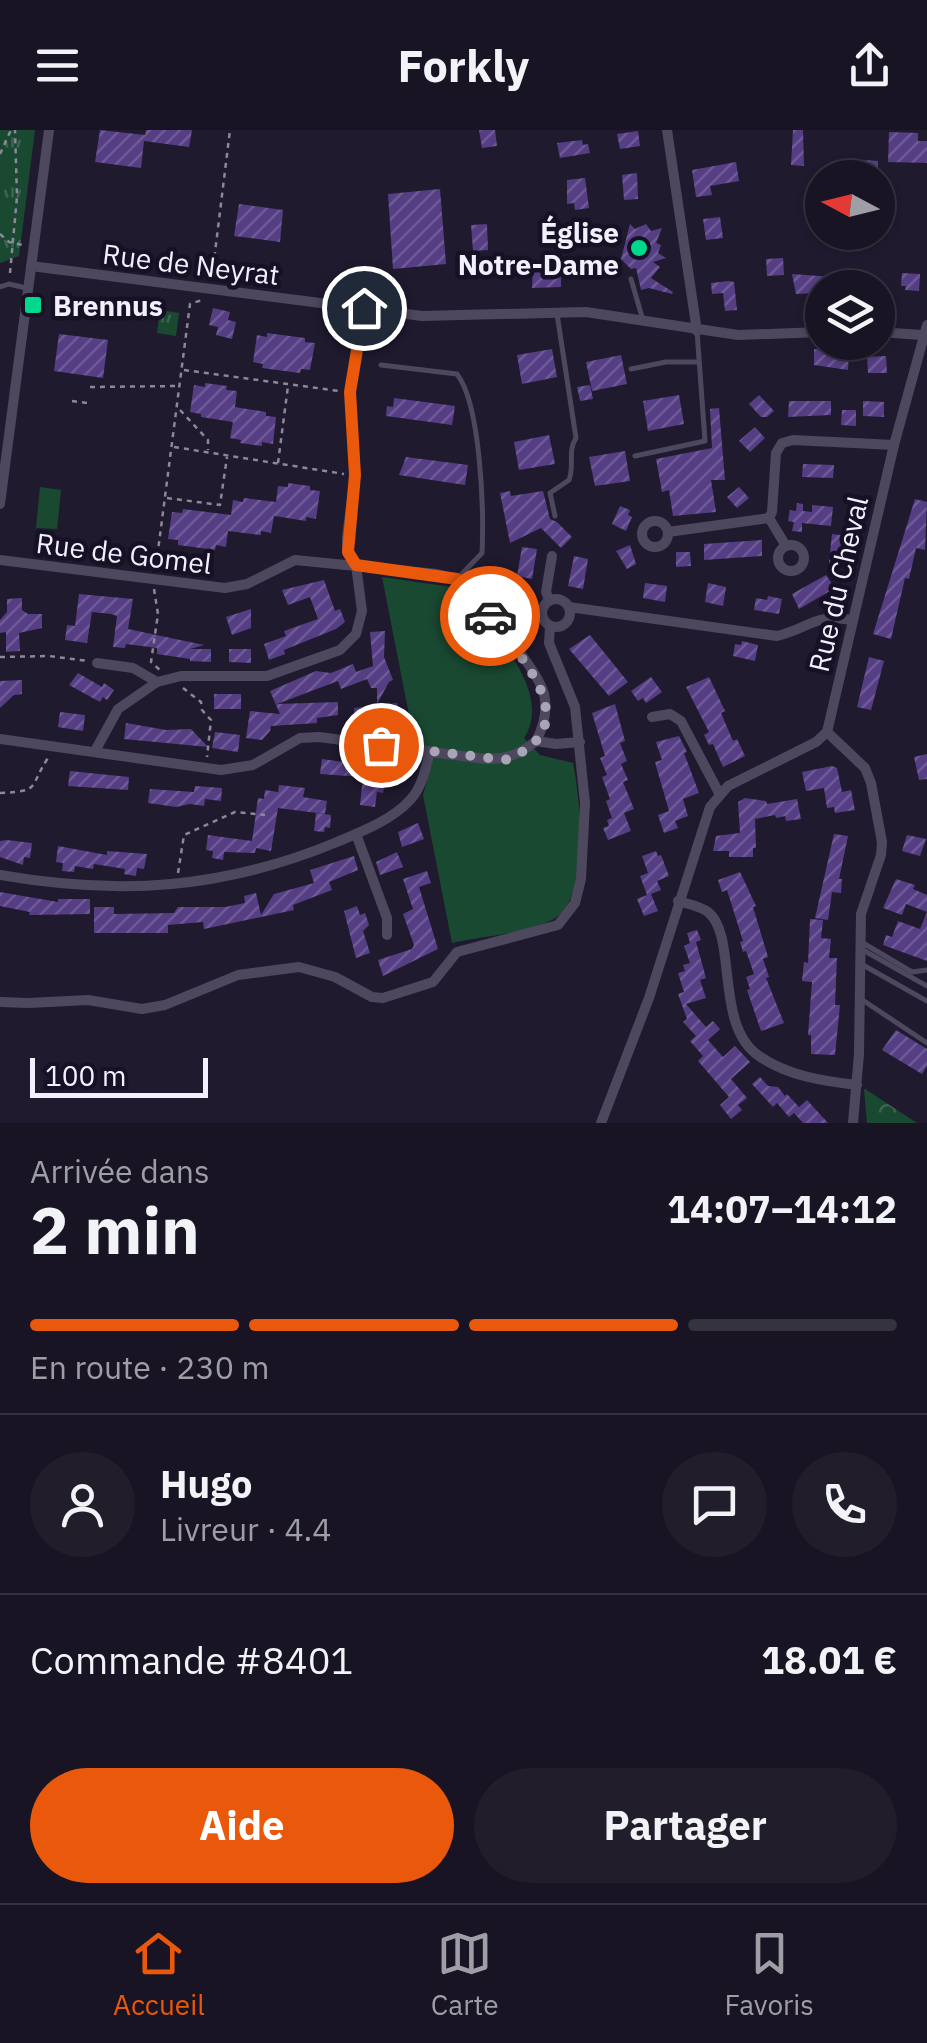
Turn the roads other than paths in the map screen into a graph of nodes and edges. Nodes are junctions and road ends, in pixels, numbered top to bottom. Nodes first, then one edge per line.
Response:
1 (50, 130) edge
2 (666, 130) edge
3 (31, 266) junction
4 (631, 279) dead end
5 (0, 287) edge
6 (29, 288) junction
7 (364, 308) junction
8 (556, 310) junction
9 (642, 320) junction
10 (925, 330) edge
11 (697, 331) junction
12 (895, 331) edge
13 (805, 333) edge
14 (699, 362) junction
15 (381, 365) dead end
16 (630, 369) dead end
17 (894, 444) junction
18 (636, 456) dead end
19 (0, 504) edge
20 (555, 516) dead end
21 (769, 518) junction
22 (668, 532) dead end
23 (786, 546) dead end
24 (552, 556) dead end
25 (0, 560) edge
26 (356, 565) junction
27 (457, 579) junction
28 (547, 602) junction
29 (568, 606) junction
30 (852, 620) junction
31 (550, 626) junction
32 (97, 662) road end
33 (157, 682) junction
34 (652, 717) dead end
35 (827, 732) junction
36 (0, 739) edge
37 (536, 741) junction
38 (580, 742) junction
39 (430, 751) junction
40 (95, 752) junction
41 (719, 794) junction
42 (356, 834) junction
43 (0, 876) edge
44 (678, 901) junction
45 (386, 935) dead end
46 (860, 945) junction
47 (860, 964) junction
48 (927, 970) edge
49 (927, 986) edge
50 (858, 998) junction
51 (0, 1002) edge
52 (927, 1002) edge
53 (927, 1043) edge
54 (857, 1086) junction
55 (602, 1123) edge
56 (852, 1123) edge

1 - 3 street
2 - 11 street
3 - 6 street
3 - 7 street, Rue de Neyrat
4 - 9 lane
5 - 6 lane
6 - 19 street
7 - 8 street, Rue de Neyrat
7 - 26 street
8 - 9 street, Rue de Neyrat
8 - 20 lane
9 - 11 street, Rue de Neyrat
10 - 12 street
10 - 17 street, Rue du Cheval
11 - 13 street, Rue de Neyrat
11 - 14 lane
14 - 16 lane
14 - 18 lane
15 - 27 lane
17 - 21 street
17 - 30 street, Rue du Cheval
21 - 22 street
21 - 23 street
24 - 28 street
25 - 26 street, Rue de Gomel
26 - 27 street, Rue de Gomel
26 - 33 street
27 - 37 street
28 - 29 street
28 - 31 street
29 - 30 street
29 - 31 street
30 - 35 street, Rue du Cheval
31 - 38 street
32 - 33 street
33 - 40 street
34 - 41 street
35 - 41 street
35 - 46 street
36 - 40 street
37 - 38 street
37 - 39 street
38 - 51 street
39 - 40 street
39 - 42 street
41 - 44 street
42 - 43 street
42 - 45 street
44 - 54 street
44 - 55 street
46 - 47 street
46 - 48 lane
46 - 49 lane
47 - 50 street
47 - 52 lane
50 - 53 lane
50 - 54 street
54 - 56 street

